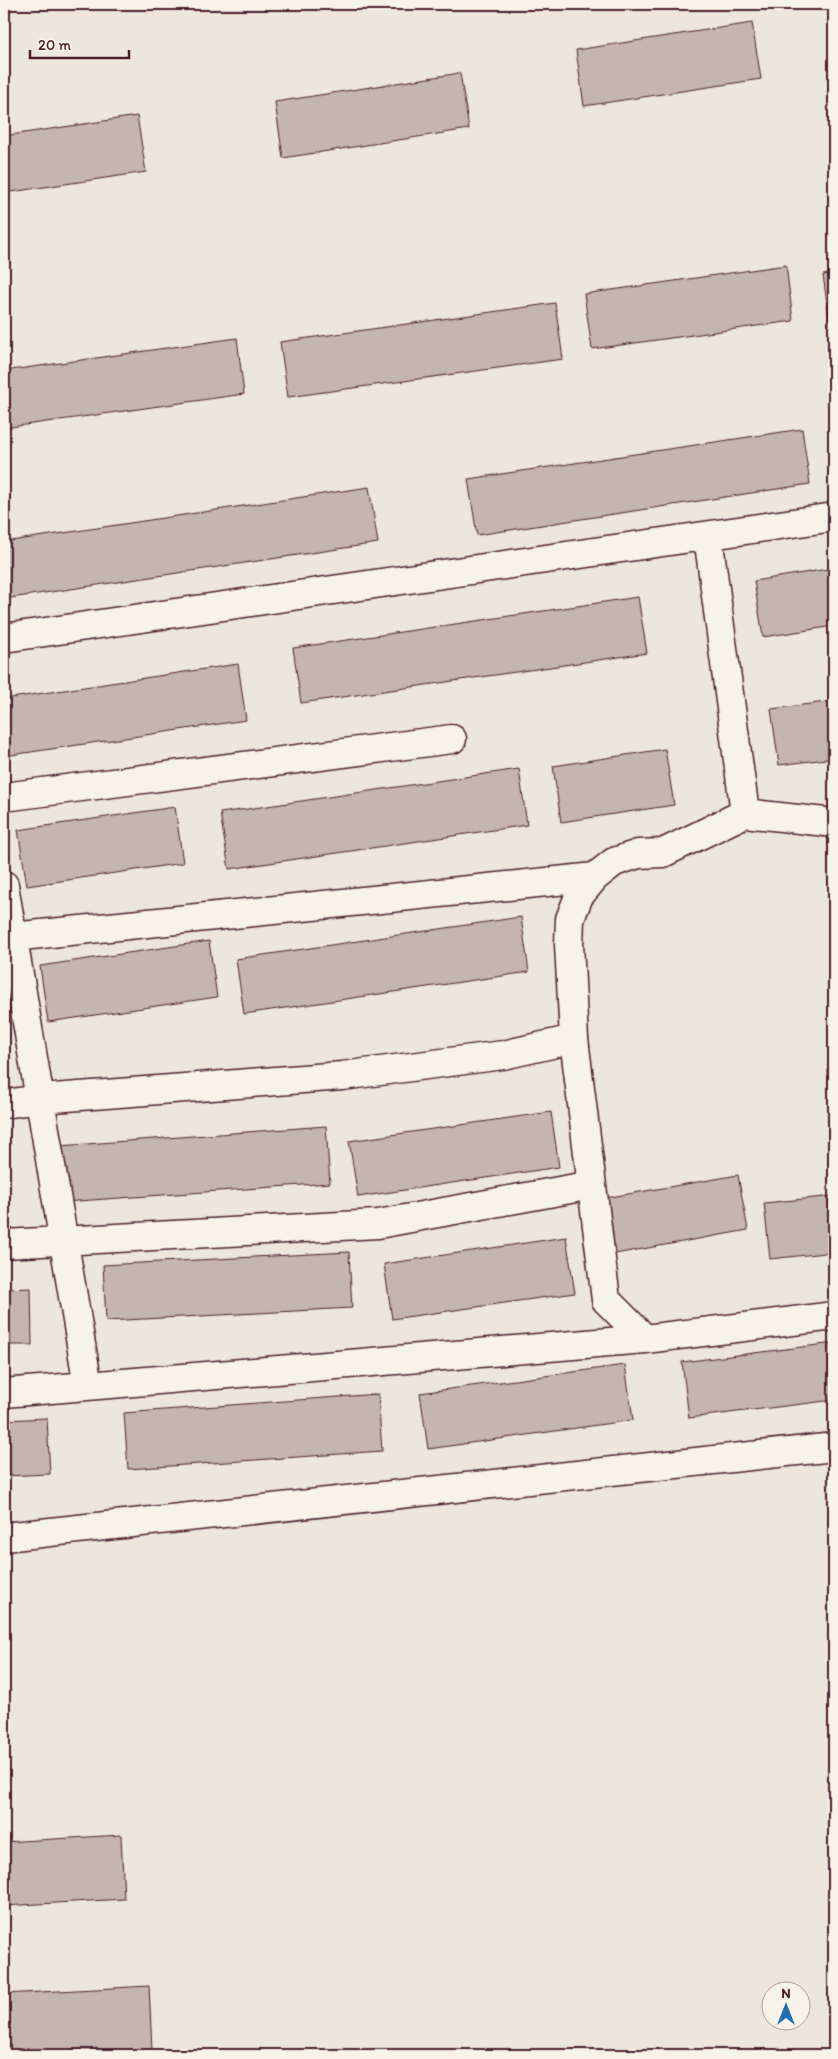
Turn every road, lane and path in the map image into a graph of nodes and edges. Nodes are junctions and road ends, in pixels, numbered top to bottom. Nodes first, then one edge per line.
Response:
1 (834, 517) edge
2 (708, 536) junction
3 (4, 638) edge
4 (452, 739) dead end
5 (4, 797) edge
6 (745, 813) junction
7 (834, 823) edge
8 (594, 877) junction
9 (4, 884) edge
10 (12, 937) junction
11 (574, 1039) junction
12 (40, 1099) junction
13 (4, 1104) edge
14 (592, 1186) junction
15 (63, 1240) junction
16 (4, 1244) edge
17 (834, 1316) edge
18 (645, 1339) junction
19 (88, 1386) junction
20 (4, 1393) edge
21 (834, 1447) edge
22 (4, 1537) edge

1 - 2 street
2 - 3 street
2 - 6 street
4 - 5 street
6 - 7 street
6 - 8 street
8 - 10 street
8 - 11 street
9 - 10 street
10 - 12 street
11 - 12 street
11 - 14 street
12 - 13 street
12 - 15 street
14 - 15 street
14 - 18 street
15 - 16 street
15 - 19 street
17 - 18 street
18 - 19 street
19 - 20 street
21 - 22 street

